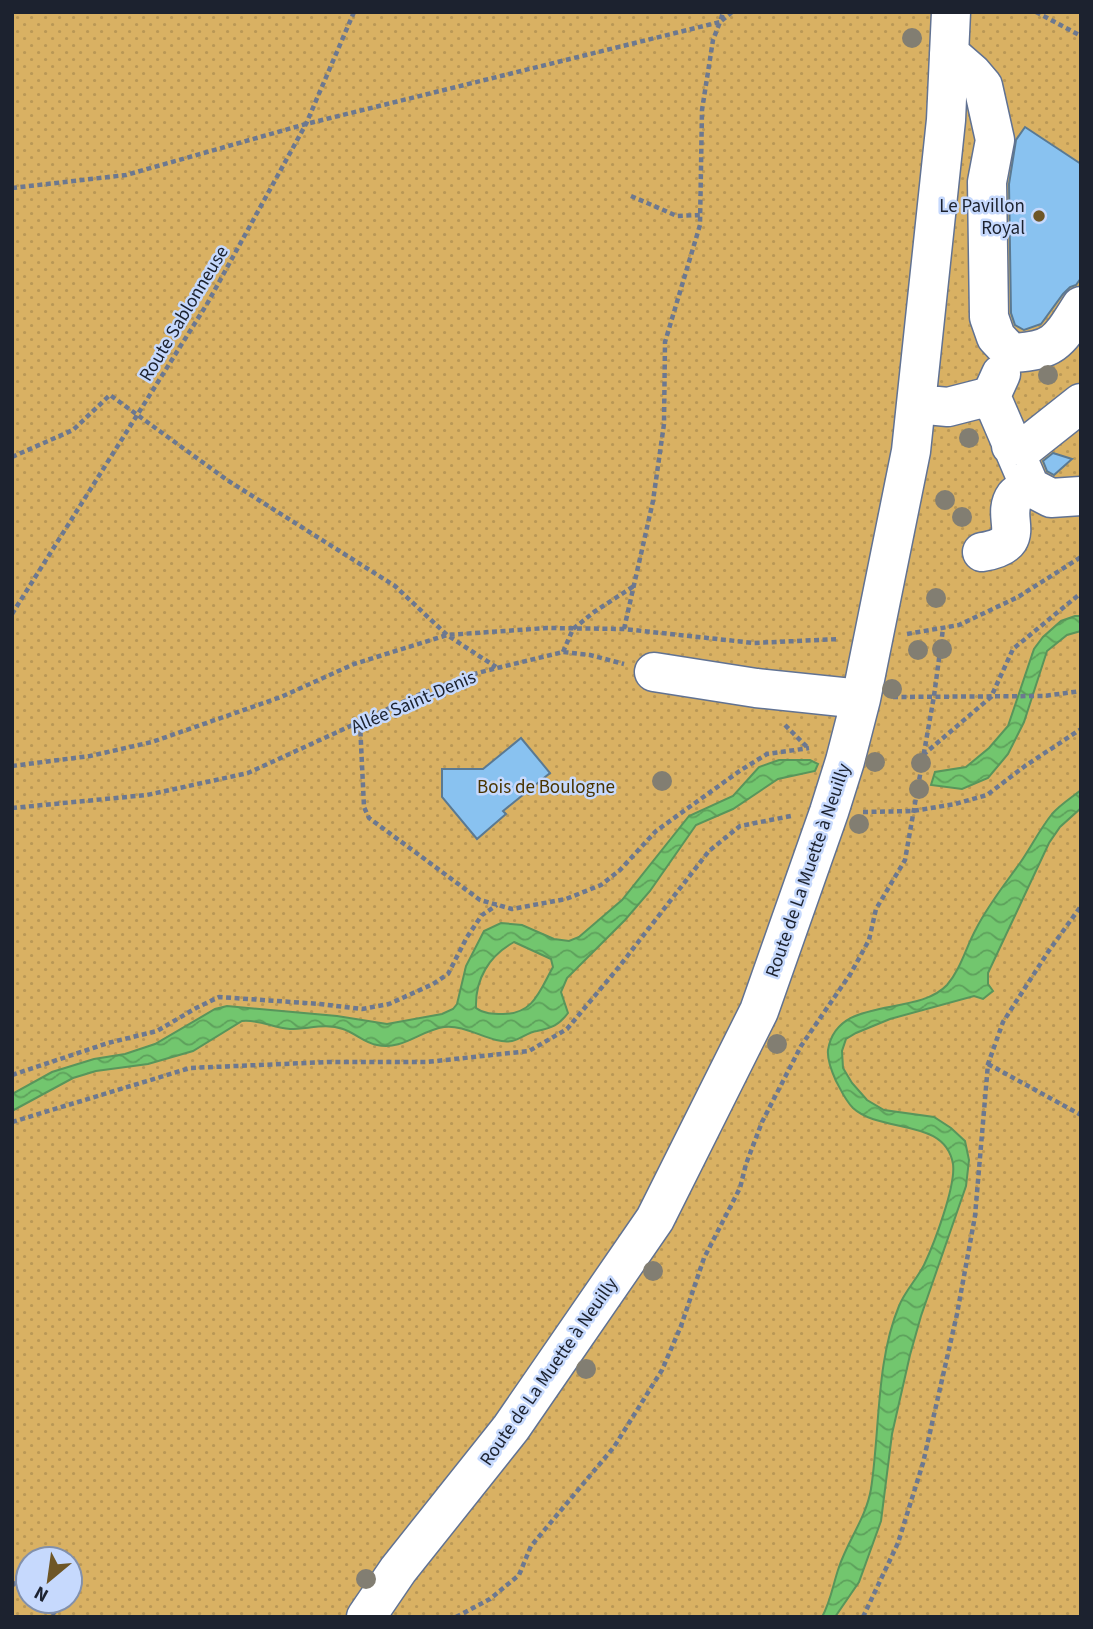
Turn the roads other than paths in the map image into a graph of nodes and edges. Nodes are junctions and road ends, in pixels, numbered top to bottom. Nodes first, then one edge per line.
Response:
1 (951, 12) edge
2 (949, 53) junction
3 (1081, 306) edge
4 (1011, 353) junction
5 (990, 396) junction
6 (1081, 403) edge
7 (916, 404) junction
8 (1011, 446) junction
9 (1009, 493) junction
10 (1081, 496) edge
11 (982, 552) dead end
12 (654, 672) road end
13 (861, 699) junction
14 (366, 1617) edge

1 - 2 street, Route de La Muette à Neuilly
2 - 4 street
2 - 7 street, Route de La Muette à Neuilly
3 - 4 street
4 - 5 street
5 - 7 street
5 - 8 street
6 - 8 street
7 - 13 street, Route de La Muette à Neuilly
8 - 9 street
9 - 10 street
9 - 11 street
12 - 13 street
13 - 14 street, Route de La Muette à Neuilly

